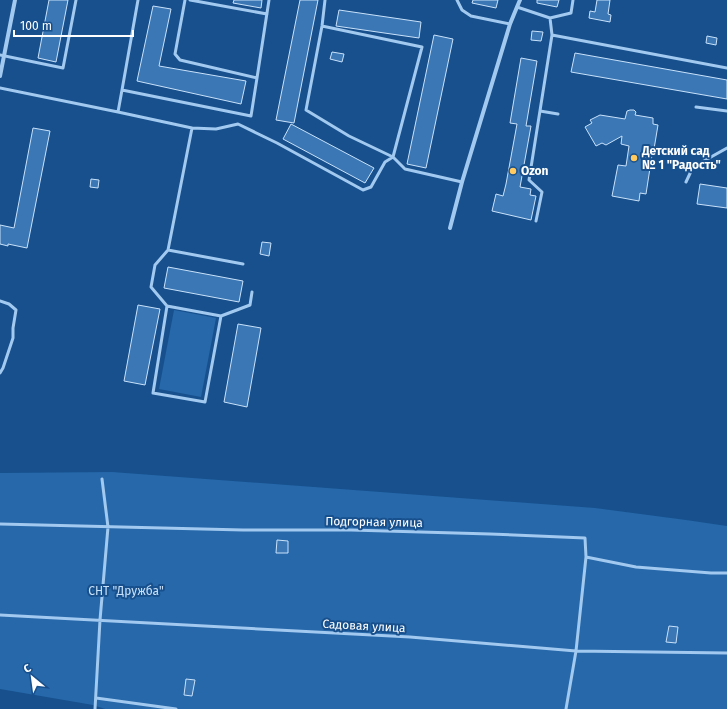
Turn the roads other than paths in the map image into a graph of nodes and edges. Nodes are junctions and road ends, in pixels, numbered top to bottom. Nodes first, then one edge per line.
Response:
1 (16, 0) edge
2 (76, 0) edge
3 (138, 0) edge
4 (185, 0) edge
5 (190, 0) edge
6 (269, 0) edge
7 (326, 0) edge
8 (457, 0) edge
9 (520, 0) edge
10 (573, 0) edge
11 (518, 7) junction
12 (267, 14) junction
13 (550, 18) junction
14 (510, 24) junction
15 (322, 26) junction
16 (552, 35) junction
17 (2, 55) edge
18 (727, 68) edge
19 (0, 76) edge
20 (257, 78) junction
21 (0, 88) edge
22 (122, 90) junction
23 (696, 107) dead end
24 (540, 111) junction
25 (727, 111) edge
26 (118, 112) junction
27 (558, 114) dead end
28 (192, 128) junction
29 (727, 148) edge
30 (393, 157) junction
31 (462, 182) junction
32 (686, 182) dead end
33 (536, 220) dead end
34 (450, 228) dead end
35 (168, 250) junction
36 (243, 264) dead end
37 (252, 292) dead end
38 (0, 301) edge
39 (167, 306) junction
40 (221, 316) junction
41 (0, 373) edge
42 (102, 479) dead end
43 (0, 524) edge
44 (108, 527) junction
45 (586, 557) junction
46 (727, 572) edge
47 (0, 615) edge
48 (100, 620) junction
49 (576, 651) junction
50 (727, 653) edge
51 (96, 698) junction
52 (95, 709) edge
53 (176, 709) edge
54 (566, 709) edge

1 - 17 street
2 - 17 lane
3 - 22 lane
4 - 20 lane
5 - 12 lane
6 - 12 lane
7 - 15 lane
8 - 14 lane
9 - 11 street
10 - 13 lane
11 - 13 lane
11 - 14 street
12 - 20 lane
13 - 16 lane
14 - 31 street
15 - 30 lane
15 - 30 lane
16 - 18 lane
16 - 24 lane
17 - 19 street
20 - 22 lane
21 - 26 lane
22 - 26 lane
23 - 25 lane
24 - 27 lane
24 - 33 lane
26 - 28 lane
28 - 30 lane
28 - 35 lane
29 - 32 lane
30 - 31 lane
31 - 34 street
35 - 36 lane
35 - 39 lane
37 - 40 lane
38 - 41 lane
39 - 40 lane
39 - 40 lane
42 - 44 lane
43 - 44 lane, Подгорная улица
44 - 45 lane, Подгорная улица
44 - 48 lane
45 - 46 lane
45 - 49 lane
47 - 48 lane, Садовая улица
48 - 49 lane, Садовая улица
48 - 51 lane
49 - 50 lane, Садовая улица
49 - 54 lane
51 - 52 lane
51 - 53 lane

